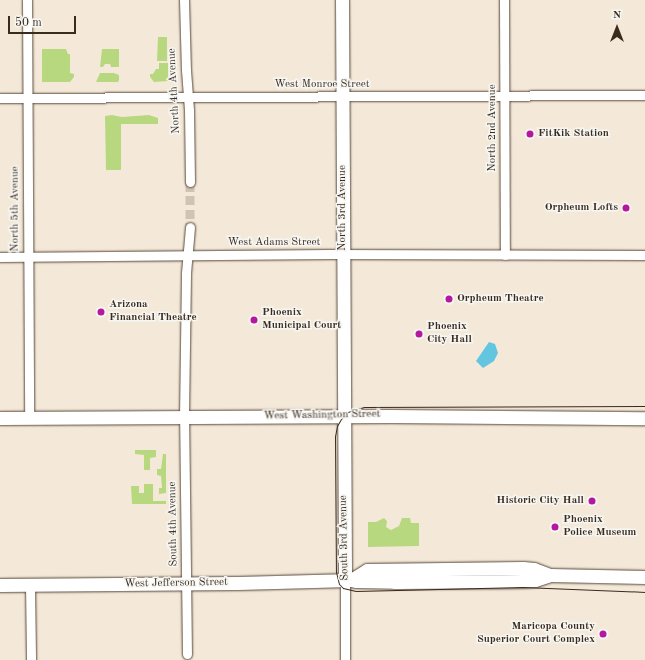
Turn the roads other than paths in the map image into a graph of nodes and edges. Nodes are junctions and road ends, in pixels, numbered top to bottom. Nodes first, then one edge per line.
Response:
1 (27, 0) edge
2 (184, 0) edge
3 (342, 0) edge
4 (504, 0) edge
5 (645, 95) edge
6 (343, 96) junction
7 (505, 96) junction
8 (188, 97) junction
9 (0, 98) edge
10 (27, 98) junction
11 (190, 182) tunnel mouth
12 (190, 227) tunnel mouth
13 (343, 254) junction
14 (645, 255) edge
15 (188, 256) junction
16 (505, 256) junction
17 (0, 257) edge
18 (28, 257) junction
19 (344, 416) junction
20 (184, 417) junction
21 (0, 418) edge
22 (29, 418) junction
23 (645, 418) edge
24 (645, 577) edge
25 (348, 580) junction
26 (187, 584) junction
27 (0, 585) edge
28 (30, 585) junction
29 (187, 658) edge
30 (31, 660) edge
31 (345, 660) edge

1 - 10 street, North 5th Avenue
2 - 8 street, North 4th Avenue
3 - 6 main road, North 3rd Avenue
4 - 7 street, North 2nd Avenue
5 - 7 street, West Monroe Street
6 - 7 street, West Monroe Street
6 - 8 street, West Monroe Street
6 - 13 main road, North 3rd Avenue
7 - 16 street, North 2nd Avenue
8 - 10 street, West Monroe Street
8 - 11 street, North 4th Avenue
9 - 10 street, West Monroe Street
10 - 18 street, North 5th Avenue
12 - 15 street
13 - 15 street, West Adams Street
13 - 16 street, West Adams Street
13 - 19 main road, North 3rd Avenue
14 - 16 street, West Adams Street
15 - 18 street, West Adams Street
15 - 20 street
17 - 18 street, West Adams Street
18 - 22 street, North 5th Avenue
19 - 20 main road, West Washington Street
19 - 23 main road, West Washington Street
19 - 25 main road, South 3rd Avenue
20 - 22 main road, West Washington Street
20 - 26 street, South 4th Avenue
21 - 22 main road, West Washington Street
24 - 25 main road, West Jefferson Street
25 - 26 main road, West Jefferson Street
25 - 31 street, South 3rd Avenue
26 - 28 main road, West Jefferson Street
26 - 29 street, South 4th Avenue
27 - 28 main road, West Jefferson Street
28 - 30 street

